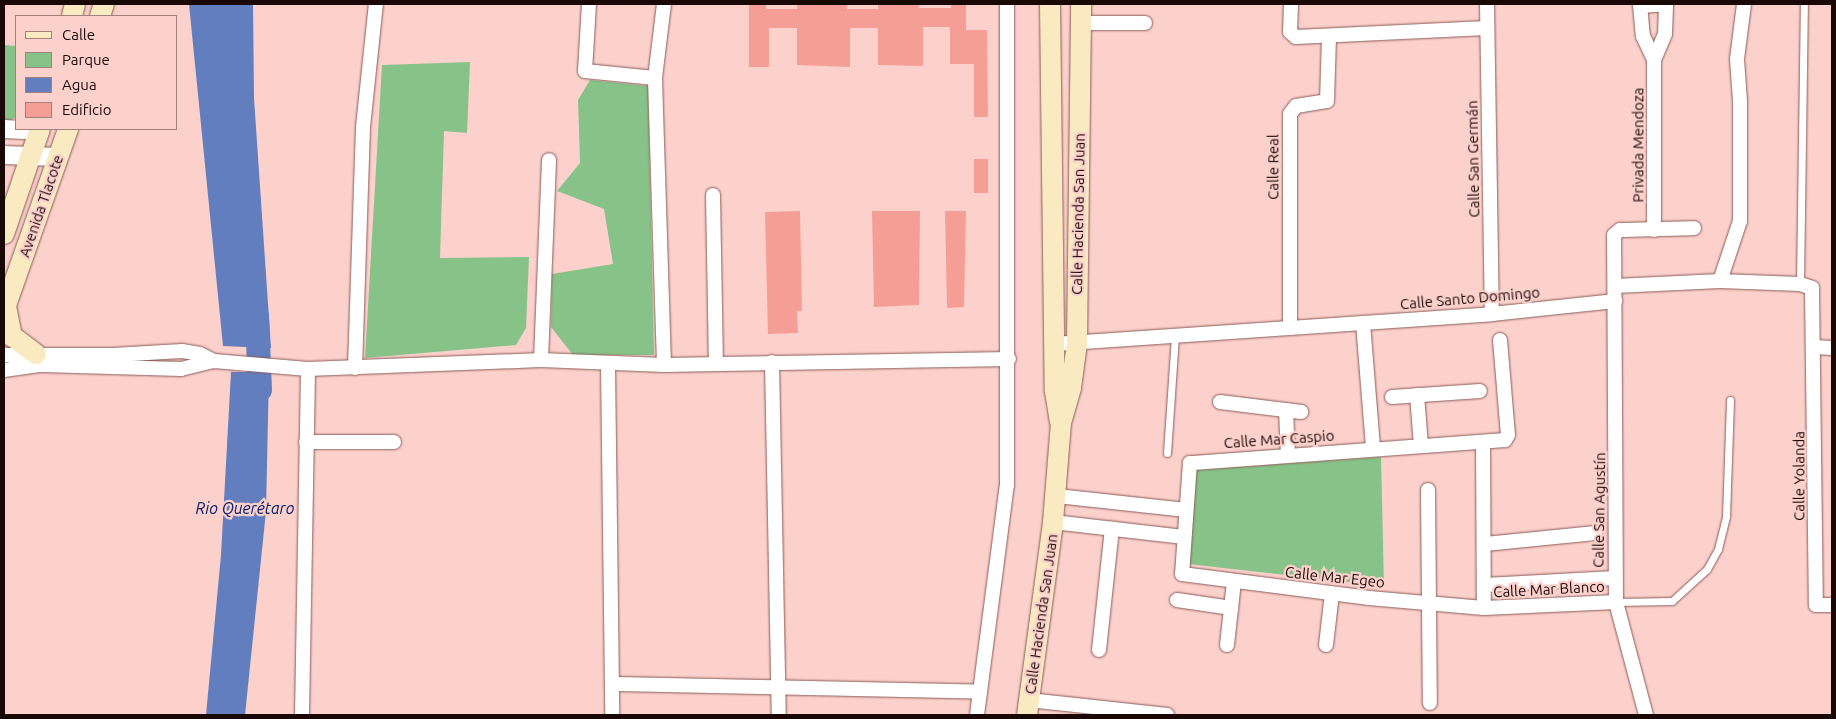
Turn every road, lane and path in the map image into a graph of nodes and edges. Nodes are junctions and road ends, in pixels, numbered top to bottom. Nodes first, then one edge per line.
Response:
1 (376, 4) edge
2 (589, 4) edge
3 (664, 4) edge
4 (1007, 4) edge
5 (1050, 4) edge
6 (1291, 4) edge
7 (1487, 4) edge
8 (1666, 4) edge
9 (1744, 4) edge
10 (1804, 4) edge
11 (1640, 5) edge
12 (1081, 14) edge
13 (1145, 23) dead end
14 (1487, 28) junction
15 (1329, 36) junction
16 (1654, 60) junction
17 (655, 78) junction
18 (40, 130) edge
19 (66, 133) edge
20 (4, 155) edge
21 (31, 155) junction
22 (58, 157) junction
23 (549, 160) dead end
24 (713, 195) dead end
25 (1694, 228) dead end
26 (1654, 230) junction
27 (4, 234) edge
28 (1720, 281) junction
29 (1800, 284) junction
30 (1615, 286) junction
31 (1615, 301) junction
32 (5, 309) edge
33 (1492, 314) junction
34 (1363, 323) junction
35 (1290, 328) junction
36 (1175, 336) junction
37 (8, 338) edge
38 (1500, 340) dead end
39 (1077, 343) junction
40 (1054, 344) junction
41 (1814, 347) junction
42 (1832, 348) edge
43 (36, 354) junction
44 (4, 355) edge
45 (1009, 359) junction
46 (200, 360) junction
47 (541, 360) junction
48 (772, 362) junction
49 (608, 364) junction
50 (716, 364) junction
51 (664, 365) junction
52 (355, 368) junction
53 (308, 369) junction
54 (4, 370) edge
55 (1480, 391) dead end
56 (1417, 395) junction
57 (1392, 397) dead end
58 (1730, 400) dead end
59 (1220, 402) dead end
60 (1286, 410) junction
61 (1301, 412) dead end
62 (1060, 423) junction
63 (306, 442) junction
64 (394, 442) dead end
65 (1483, 442) junction
66 (1421, 446) junction
67 (1373, 448) junction
68 (1167, 453) dead end
69 (1288, 455) junction
70 (1428, 490) dead end
71 (1056, 496) junction
72 (1186, 510) junction
73 (1054, 522) junction
74 (1112, 529) junction
75 (1595, 532) dead end
76 (1184, 537) junction
77 (1485, 544) junction
78 (1182, 574) joint
79 (1614, 578) junction
80 (1234, 582) junction
81 (1485, 585) junction
82 (1332, 593) junction
83 (1177, 600) dead end
84 (1428, 602) junction
85 (1616, 602) junction
86 (1832, 605) edge
87 (1231, 608) junction
88 (1484, 608) junction
89 (1227, 645) dead end
90 (1326, 646) dead end
91 (1099, 650) dead end
92 (612, 684) junction
93 (779, 687) junction
94 (980, 692) junction
95 (1430, 703) dead end
96 (1028, 708) edge
97 (302, 715) edge
98 (612, 715) edge
99 (779, 715) edge
100 (977, 715) edge
101 (1167, 715) edge
102 (1646, 715) edge

1 - 52 street
2 - 17 street
3 - 17 street
4 - 45 street
5 - 40 main road, Calle Hacienda San Juan
6 - 15 street
7 - 14 street, Calle San Germán
8 - 11 street
8 - 16 street, Privada Mendoza
9 - 28 street
10 - 29 lane
11 - 16 street, Privada Mendoza
12 - 13 street
12 - 39 main road, Calle Hacienda San Juan
14 - 15 street
14 - 33 street, Calle San Germán
15 - 35 street, Calle Real
16 - 26 street, Privada Mendoza
17 - 51 street
18 - 19 main road
18 - 21 main road, Avenida Tlacote
19 - 22 main road, Avenida Tlacote
20 - 21 street
21 - 22 street
21 - 27 main road, Avenida Tlacote
22 - 32 main road, Avenida Tlacote
23 - 47 street
24 - 50 street
25 - 26 street
26 - 30 street
28 - 29 street
28 - 30 street
29 - 41 street
30 - 31 street
31 - 33 street, Calle Santo Domingo
31 - 79 street, Calle San Agustín
32 - 37 main road
33 - 34 street, Calle Santo Domingo
34 - 35 street, Calle Santo Domingo
34 - 67 street
35 - 36 street, Calle Santo Domingo
36 - 39 street, Calle Santo Domingo
36 - 68 lane
37 - 43 main road
38 - 65 street, Calle Mar Caspio
39 - 40 street, Calle Santo Domingo
39 - 62 main road, Calle Hacienda San Juan
40 - 62 main road, Calle Hacienda San Juan
41 - 42 street
41 - 86 street, Calle Yolanda
43 - 44 street
43 - 46 street
45 - 48 street
45 - 94 street
46 - 53 street
46 - 54 street
47 - 49 street
47 - 52 street
48 - 50 street
48 - 93 street
49 - 51 street
49 - 92 street
50 - 51 street
52 - 53 street
53 - 63 street
55 - 56 street
56 - 57 street
56 - 66 street
58 - 85 lane
59 - 60 street
60 - 61 street
60 - 69 street
62 - 71 main road, Calle Hacienda San Juan
63 - 64 street
63 - 97 street
65 - 66 street, Calle Mar Caspio
65 - 77 street
66 - 67 street, Calle Mar Caspio
67 - 69 street, Calle Mar Caspio
69 - 72 street, Calle Mar Caspio
70 - 84 street
71 - 72 street
71 - 73 main road, Calle Hacienda San Juan
72 - 76 street, Calle Mar Caspio
73 - 74 street
73 - 96 main road, Calle Hacienda San Juan
74 - 76 street
74 - 91 street
75 - 77 street
76 - 78 street, Calle Mar Caspio
77 - 81 street
78 - 80 street, Calle Mar Egeo
79 - 81 street, Calle Mar Blanco
79 - 85 street, Calle San Agustín
80 - 82 street, Calle Mar Egeo
80 - 87 street
81 - 88 street
82 - 84 street, Calle Mar Egeo
82 - 90 street
83 - 87 street
84 - 88 street, Calle Mar Egeo
84 - 95 street
85 - 88 street, Calle Mar Blanco
85 - 102 street, Calle San Agustín
87 - 89 street
92 - 93 street
92 - 98 street
93 - 94 street
93 - 99 street
94 - 100 street
96 - 101 street

